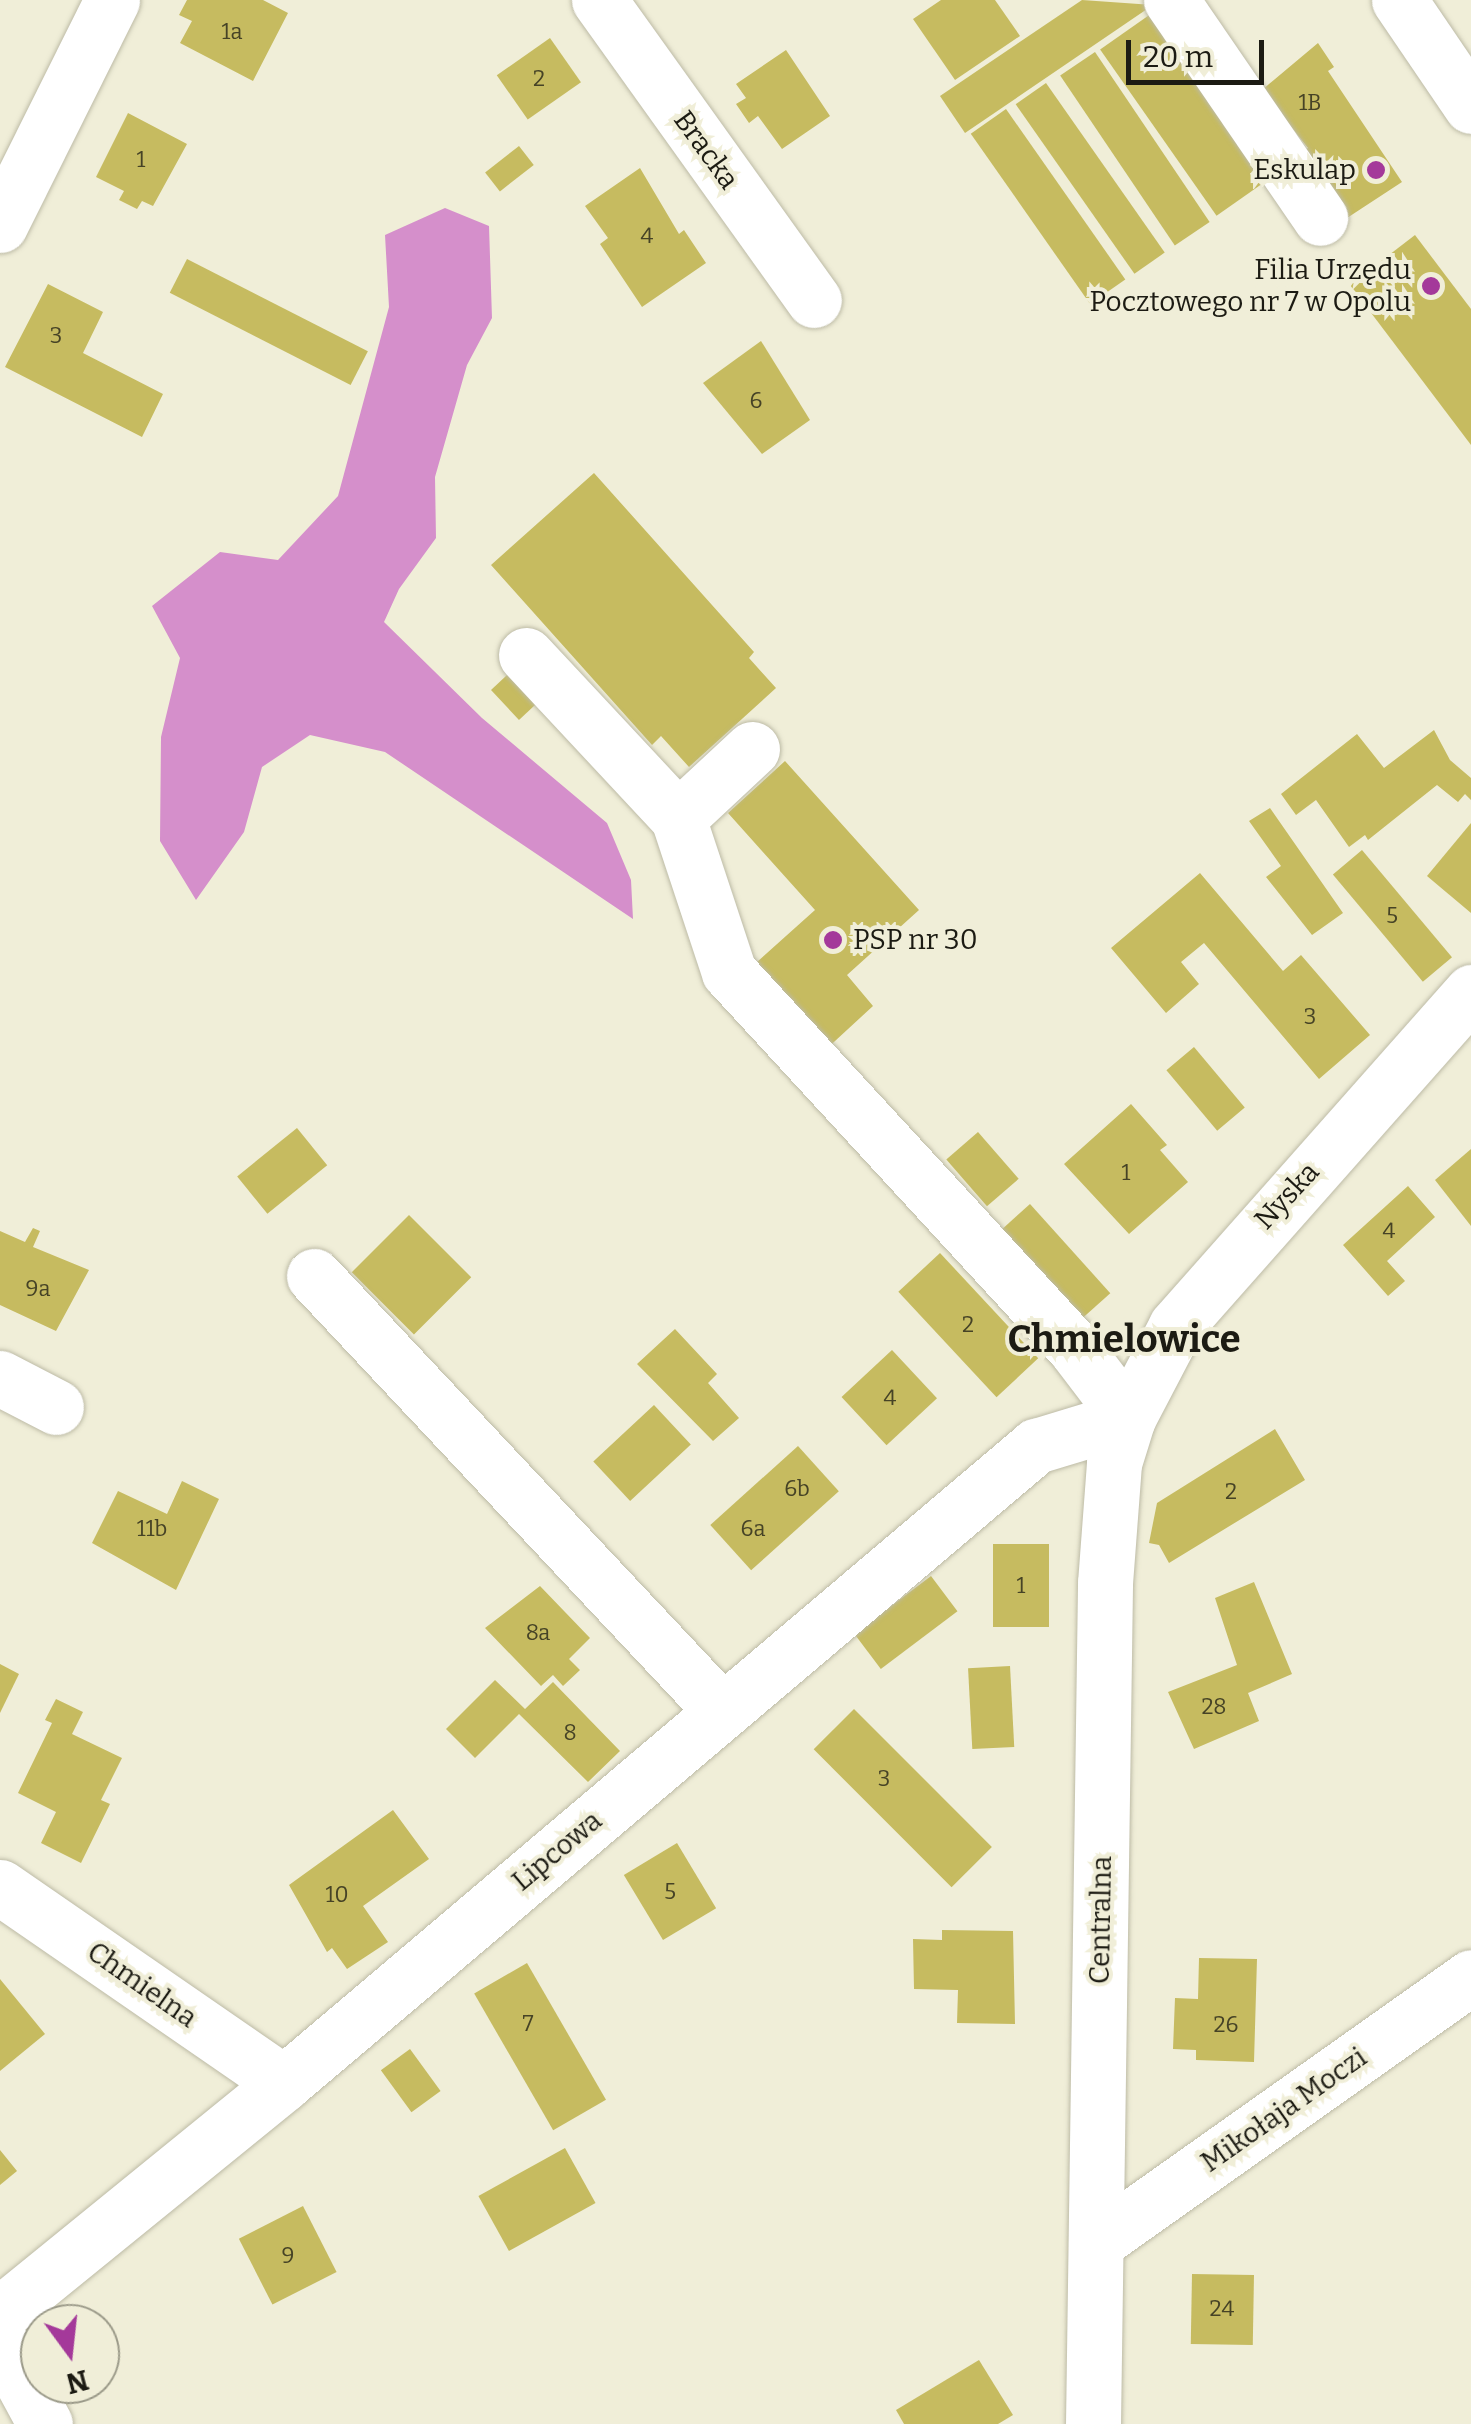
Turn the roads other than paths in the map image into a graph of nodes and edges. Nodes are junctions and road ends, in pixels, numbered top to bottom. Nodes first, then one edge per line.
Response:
1 (112, 0) edge
2 (599, 0) edge
3 (1171, 0) edge
4 (1399, 0) edge
5 (1471, 106) edge
6 (1320, 218) dead end
7 (0, 225) edge
8 (814, 300) dead end
9 (526, 655) dead end
10 (752, 749) dead end
11 (678, 818) junction
12 (1471, 992) edge
13 (314, 1276) dead end
14 (0, 1378) edge
15 (56, 1407) dead end
16 (1128, 1418) junction
17 (722, 1711) junction
18 (0, 1887) edge
19 (1471, 1977) edge
20 (284, 2083) junction
21 (1097, 2242) junction
22 (0, 2314) edge
23 (0, 2341) edge
24 (45, 2424) edge
25 (1094, 2424) edge

1 - 7 street
2 - 8 street, Bracka
3 - 6 street
4 - 5 street
9 - 11 street
10 - 11 street
11 - 16 street
12 - 16 street, Nyska
13 - 17 street
14 - 15 street
16 - 17 street, Lipcowa
16 - 21 street, Centralna
17 - 20 street, Lipcowa
18 - 20 street, Chmielna
19 - 21 street, Mikołaja Moczi
20 - 22 street, Lipcowa
21 - 25 street, Centralna
23 - 24 street

